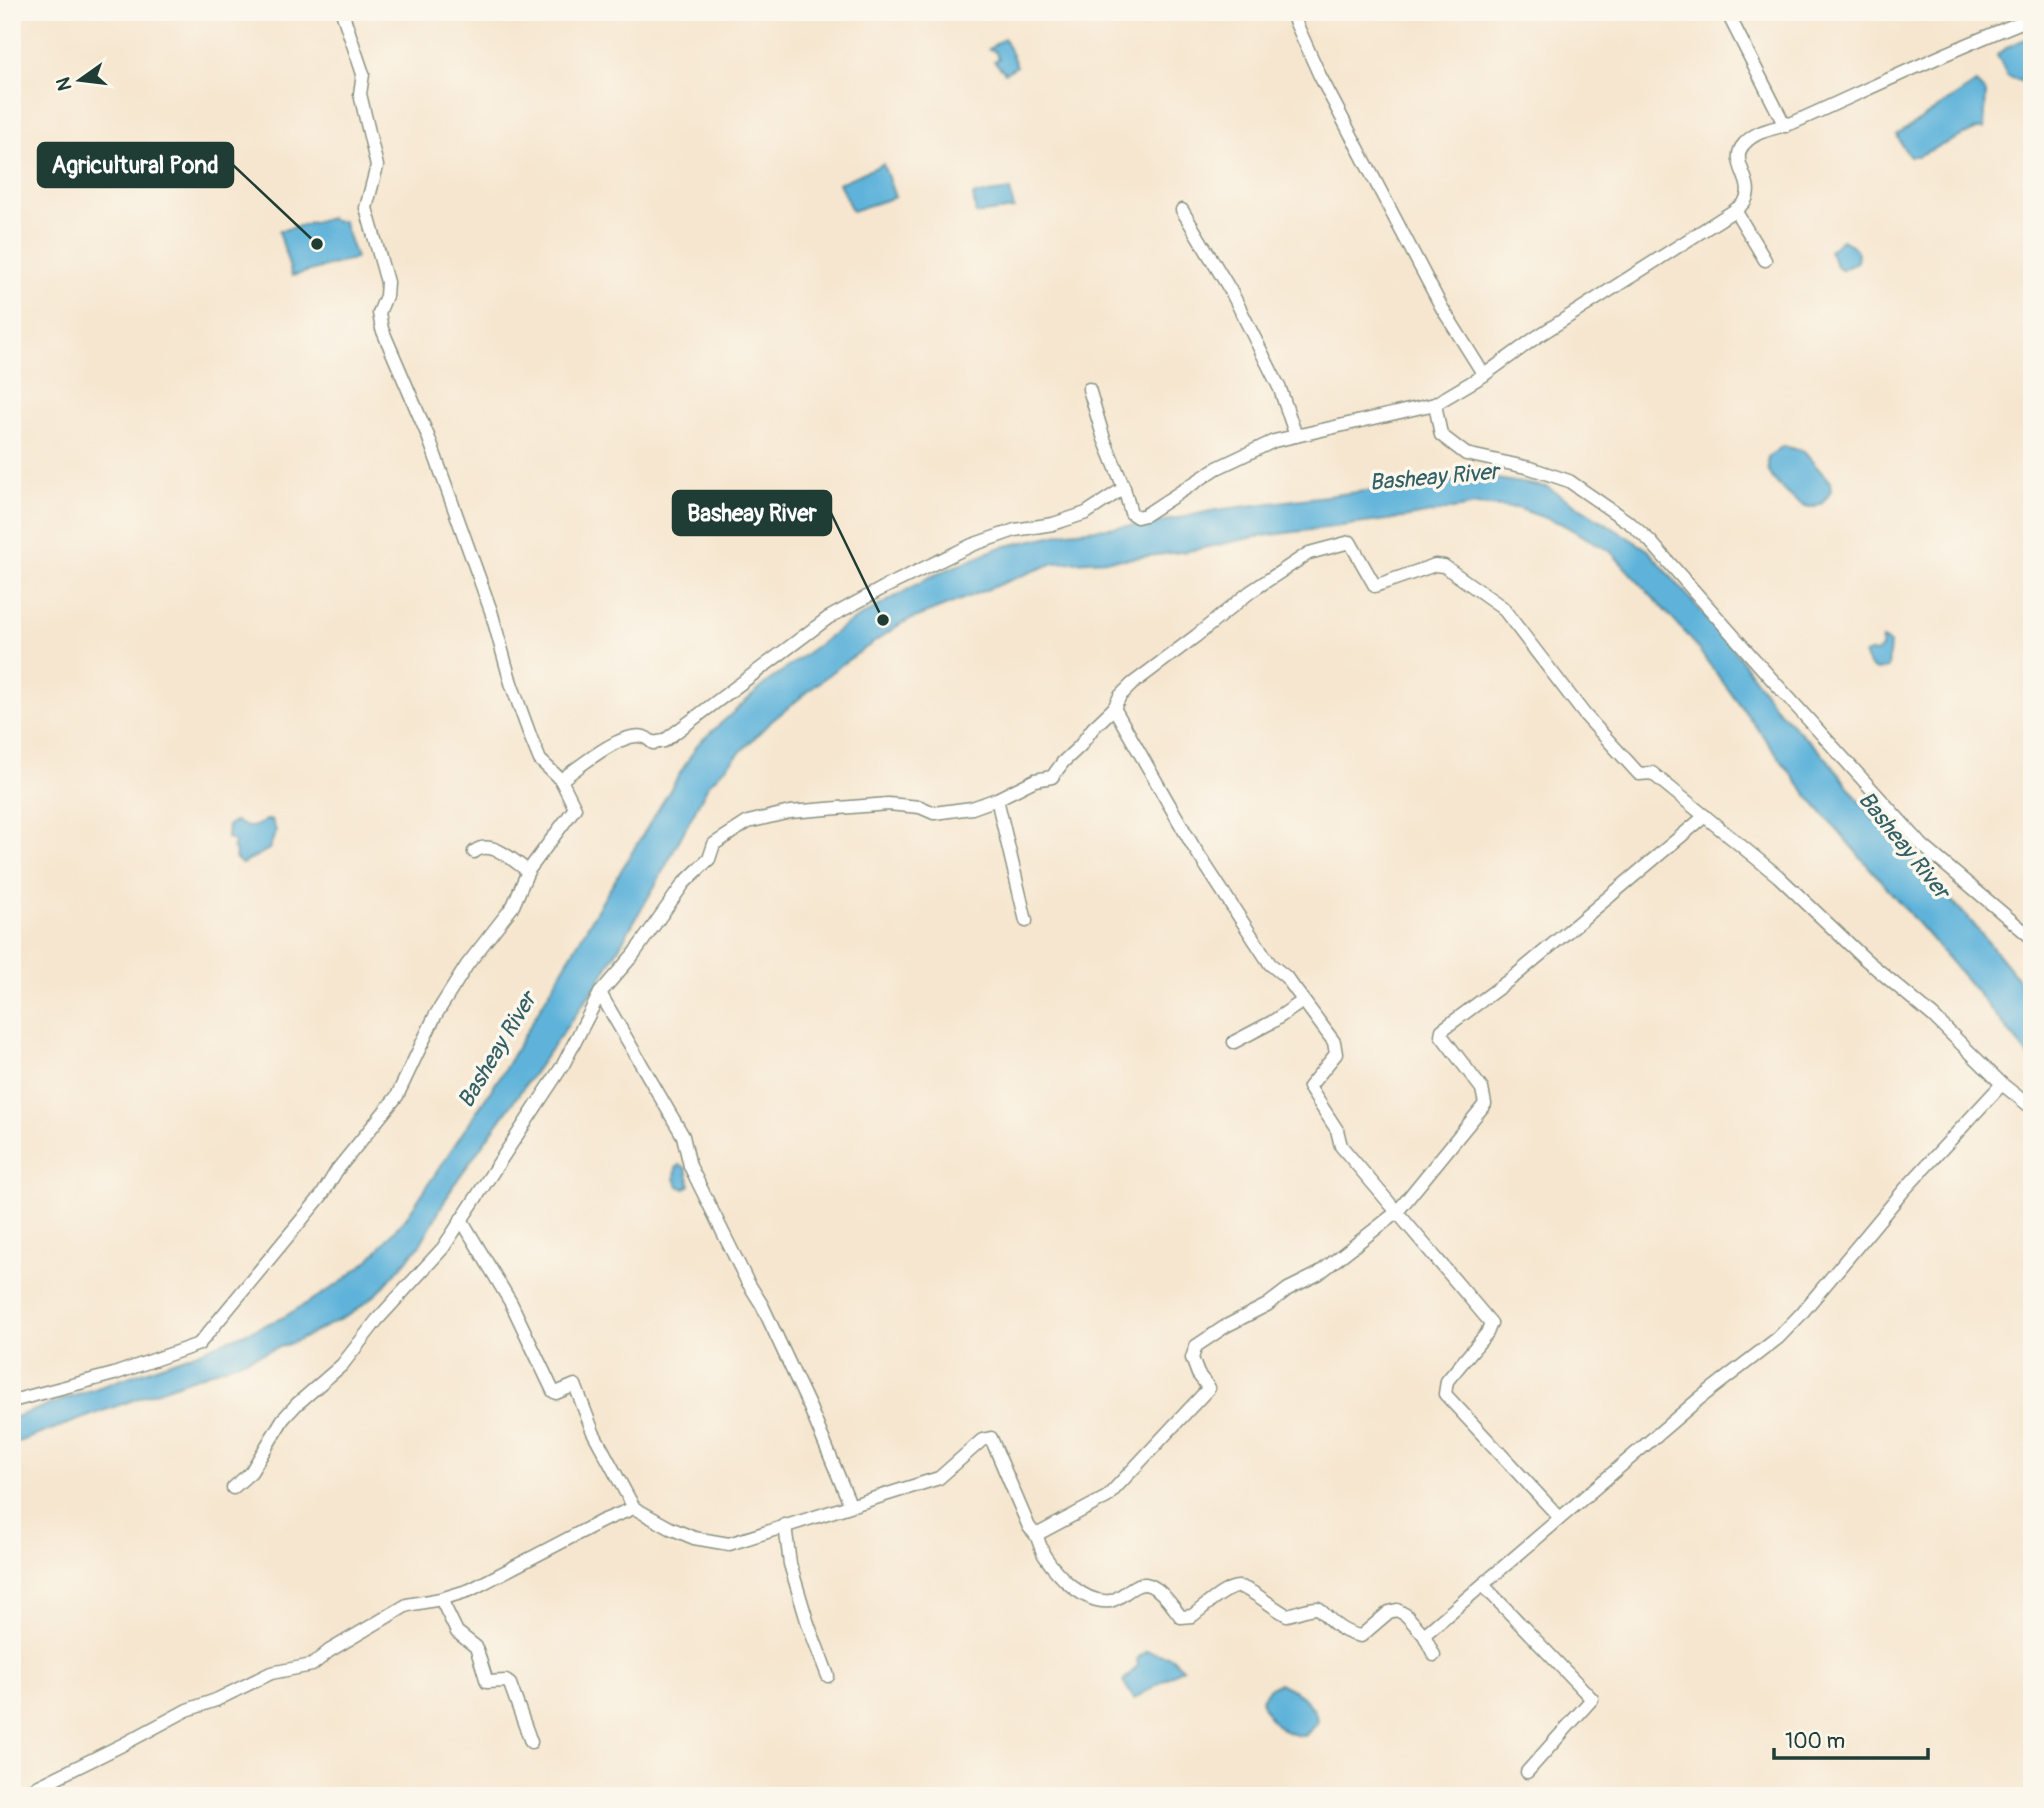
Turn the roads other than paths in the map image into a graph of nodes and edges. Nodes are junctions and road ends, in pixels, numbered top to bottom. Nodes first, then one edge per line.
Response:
1 (342, 12) edge
2 (1291, 12) edge
3 (1727, 12) edge
4 (2032, 18) edge
5 (1785, 126) junction
6 (1182, 210) dead end
7 (1735, 210) junction
8 (1765, 260) dead end
9 (1484, 375) junction
10 (1089, 389) dead end
11 (1435, 404) junction
12 (1296, 436) junction
13 (1124, 488) junction
14 (1114, 708) junction
15 (561, 780) junction
16 (996, 799) junction
17 (1705, 816) junction
18 (474, 852) dead end
19 (528, 871) junction
20 (1026, 920) dead end
21 (2032, 938) edge
22 (600, 993) junction
23 (1303, 1001) junction
24 (1234, 1042) dead end
25 (2002, 1084) junction
26 (2032, 1108) edge
27 (1397, 1212) junction
28 (461, 1219) junction
29 (12, 1401) edge
30 (233, 1488) dead end
31 (850, 1504) junction
32 (634, 1508) junction
33 (1559, 1517) junction
34 (785, 1525) junction
35 (1036, 1535) junction
36 (1483, 1584) junction
37 (441, 1600) junction
38 (1424, 1635) junction
39 (1434, 1654) dead end
40 (828, 1676) dead end
41 (531, 1742) dead end
42 (1527, 1772) dead end
43 (19, 1796) edge

1 - 15 street
2 - 9 street
3 - 5 street
4 - 5 street
5 - 7 street
6 - 12 street
7 - 8 street
7 - 9 street
9 - 11 street
10 - 13 street
11 - 12 street
11 - 21 street
12 - 13 street
13 - 15 street
14 - 16 street
14 - 17 street
14 - 23 street
15 - 19 street
16 - 20 street
16 - 22 street
17 - 25 street
17 - 27 street
18 - 19 street
19 - 29 street
22 - 28 street
22 - 31 street
23 - 24 street
23 - 27 street
25 - 26 street
25 - 33 street
27 - 33 street
27 - 35 street
28 - 30 street
28 - 32 street
31 - 34 street
31 - 35 street
32 - 34 street
32 - 37 street
33 - 36 street
34 - 40 street
35 - 38 street
36 - 38 street
36 - 42 street
37 - 41 street
37 - 43 street
38 - 39 street

